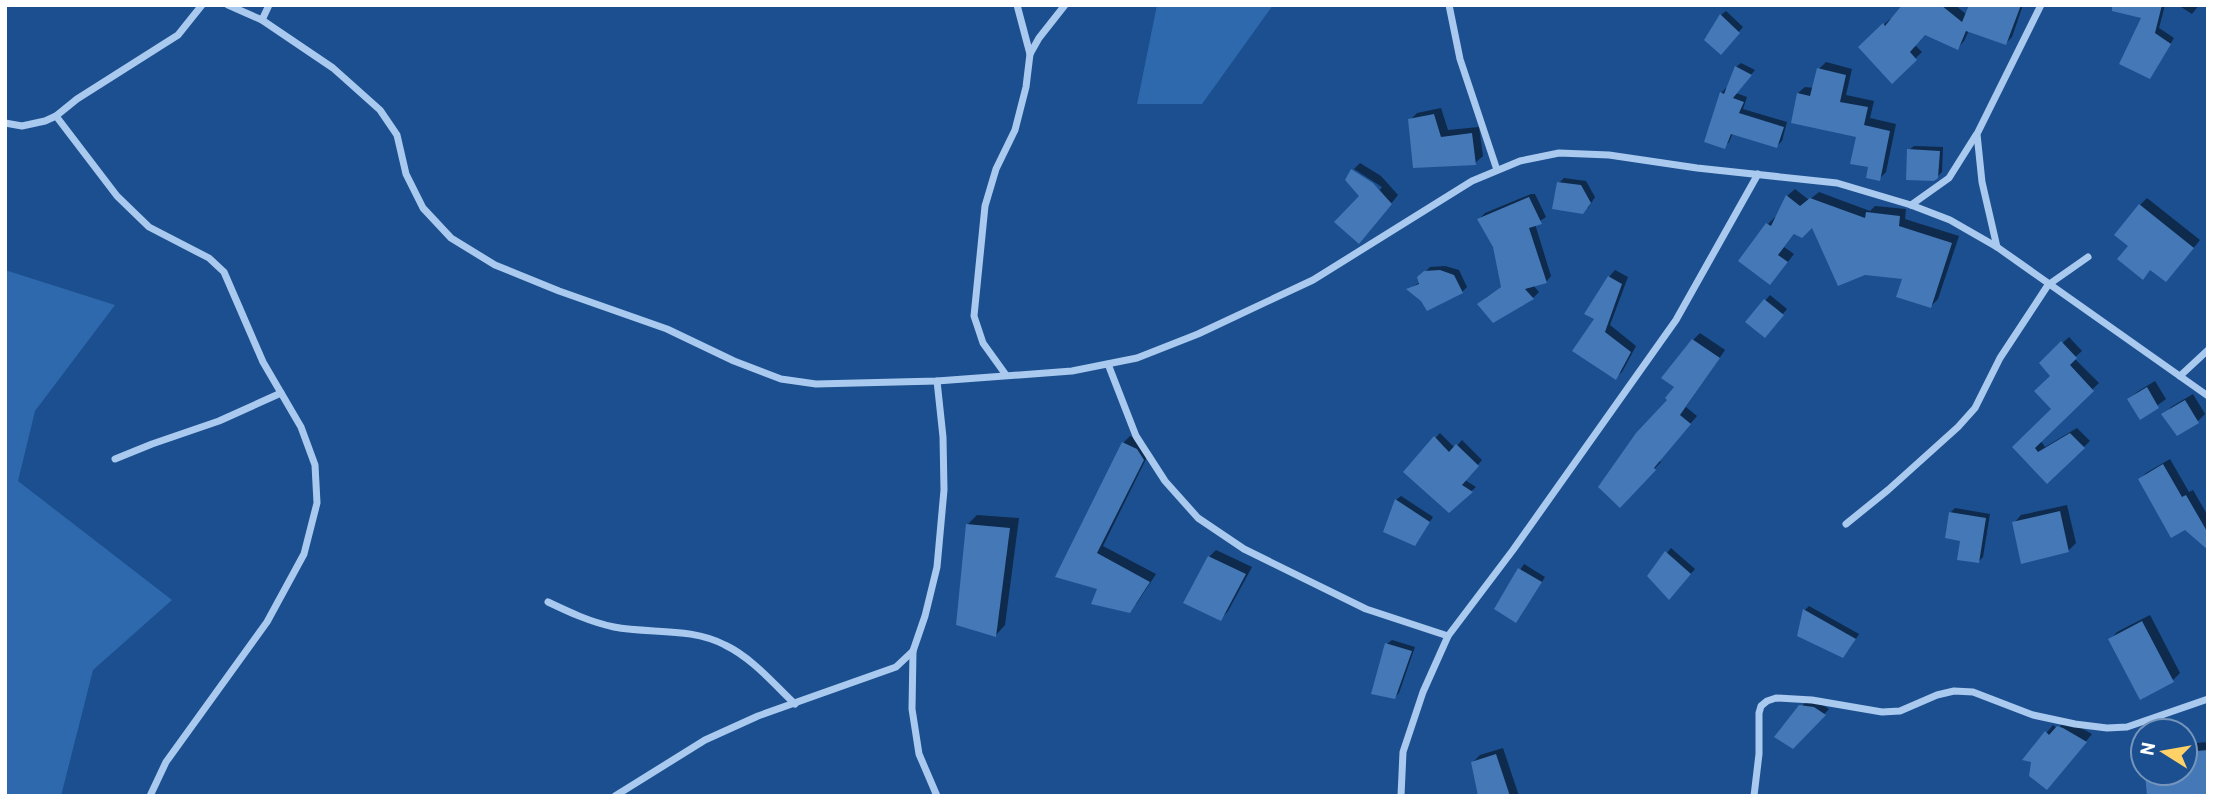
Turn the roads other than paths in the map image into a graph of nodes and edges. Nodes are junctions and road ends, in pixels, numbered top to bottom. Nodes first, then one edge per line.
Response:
1 (202, 5) edge
2 (228, 5) edge
3 (269, 5) edge
4 (1017, 5) edge
5 (1065, 5) edge
6 (1449, 5) edge
7 (2030, 5) edge
8 (2040, 8) edge
9 (262, 20) junction
10 (1030, 54) junction
11 (56, 116) junction
12 (5, 122) edge
13 (1977, 134) junction
14 (1497, 170) junction
15 (1758, 174) junction
16 (1911, 205) junction
17 (1997, 247) junction
18 (2088, 257) dead end
19 (2048, 285) junction
20 (2208, 349) edge
21 (1108, 364) junction
22 (1006, 375) junction
23 (2180, 376) junction
24 (937, 381) junction
25 (281, 393) junction
26 (2208, 396) edge
27 (116, 459) dead end
28 (1846, 524) dead end
29 (548, 602) dead end
30 (1448, 636) junction
31 (913, 651) junction
32 (2208, 699) edge
33 (795, 704) junction
34 (150, 796) edge
35 (615, 796) edge
36 (937, 796) edge
37 (1401, 796) edge
38 (1754, 796) edge

1 - 11 street
2 - 9 street
3 - 9 street
4 - 10 street
5 - 10 street
6 - 14 street
7 - 8 street
8 - 13 street
9 - 24 street
10 - 22 street
11 - 12 street
11 - 25 street
13 - 16 street
13 - 17 street
14 - 15 street
14 - 21 street
15 - 16 street
15 - 30 street
16 - 17 street
17 - 19 street
18 - 19 street
19 - 23 street
19 - 28 street
20 - 23 street
21 - 22 street
21 - 30 street
22 - 24 street
23 - 26 street
24 - 31 street
25 - 27 street
25 - 34 street
29 - 33 street
30 - 37 street
31 - 33 street
31 - 36 street
32 - 38 street
33 - 35 street

